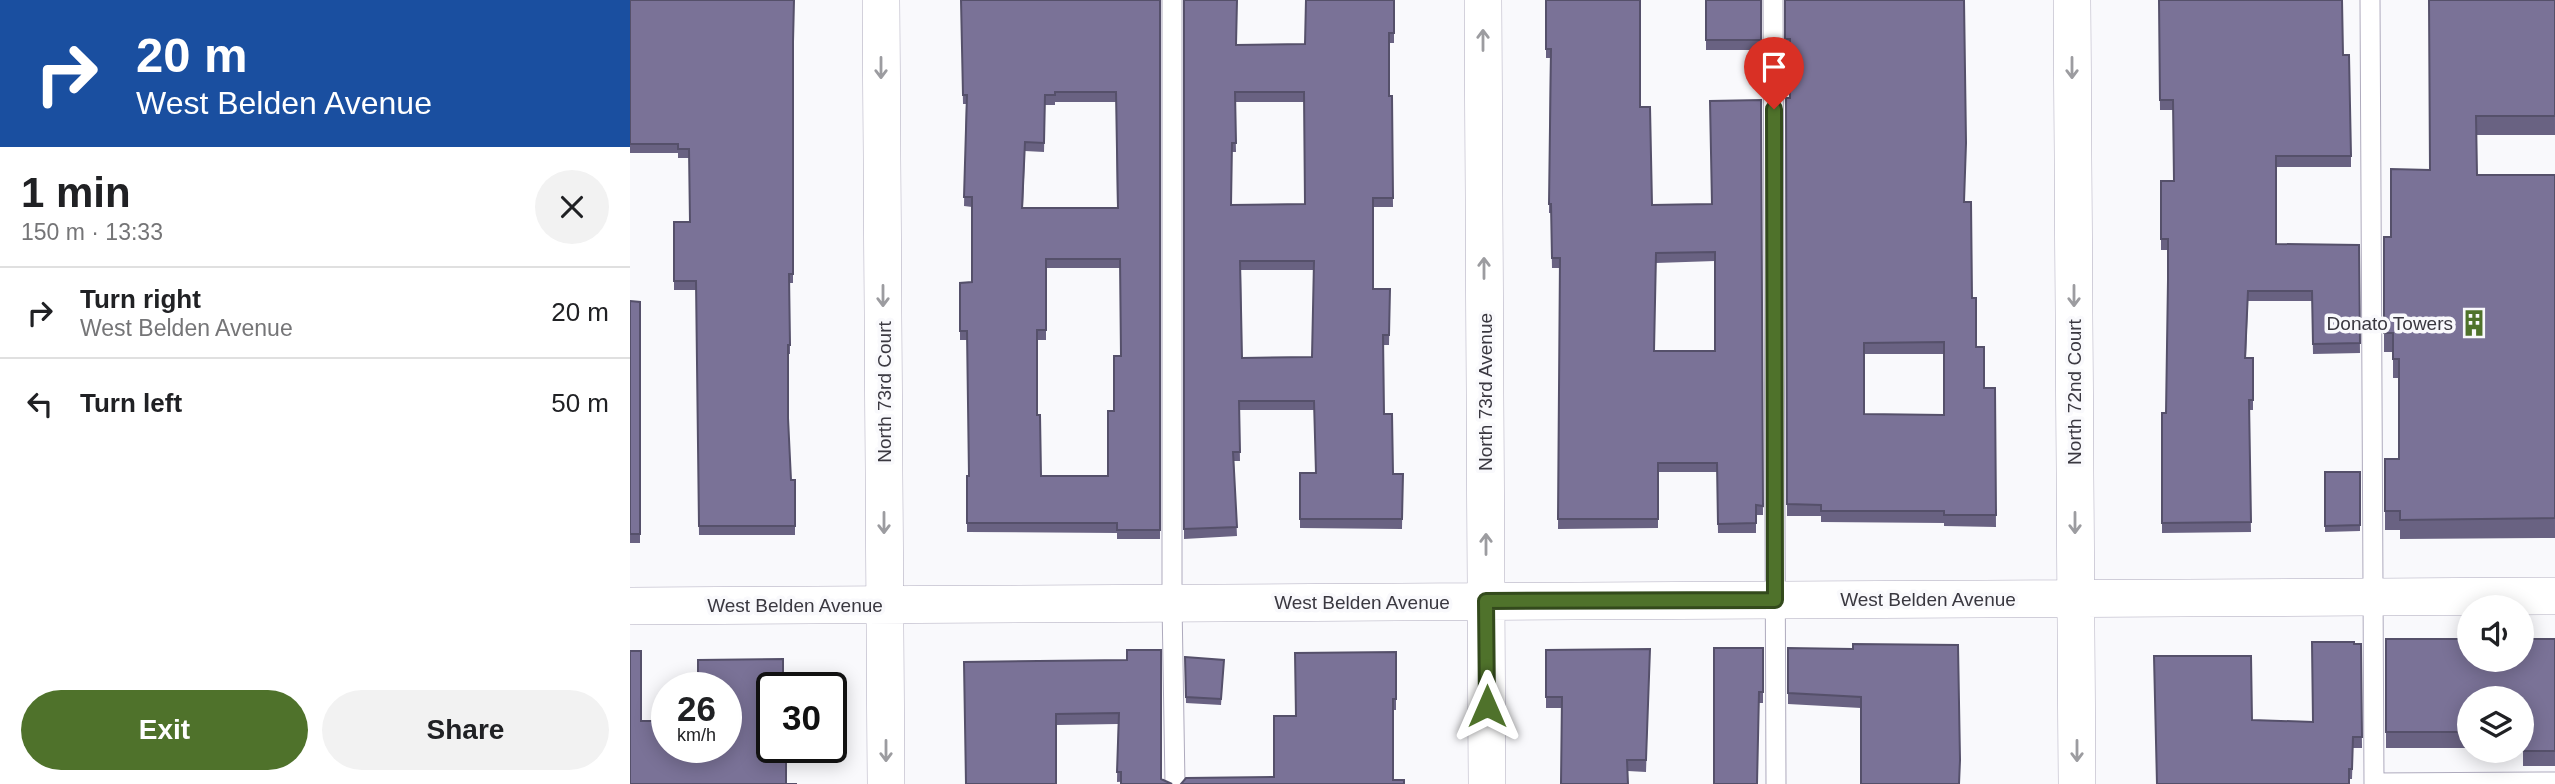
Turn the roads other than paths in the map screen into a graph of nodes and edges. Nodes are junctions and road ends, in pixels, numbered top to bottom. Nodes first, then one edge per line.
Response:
1 (881, 0) edge
2 (1172, 0) edge
3 (1483, 0) edge
4 (1773, 0) edge
5 (2071, 0) edge
6 (2370, 0) edge
7 (2555, 596) edge
8 (2373, 597) junction
9 (2076, 598) junction
10 (1775, 600) junction
11 (1486, 601) junction
12 (1172, 603) junction
13 (885, 605) junction
14 (630, 606) edge
15 (2555, 782) edge
16 (2374, 783) edge
17 (886, 784) edge
18 (1175, 784) edge
19 (1487, 784) edge
20 (1776, 784) edge
21 (2077, 784) edge

1 -> 13 street, North 73rd Court
2 - 12 lane
11 -> 3 street, North 73rd Avenue
4 - 10 lane
5 -> 9 street, North 72nd Court
6 - 8 lane
7 - 8 street, West Belden Avenue
8 - 9 street, West Belden Avenue
8 - 16 lane
9 - 10 street, West Belden Avenue
9 -> 21 street, North 72nd Court
10 - 11 street, West Belden Avenue
10 - 20 lane
11 - 12 street, West Belden Avenue
11 - 19 street, North 73rd Avenue
12 - 13 street, West Belden Avenue
12 - 18 lane
13 - 14 street, West Belden Avenue
13 -> 17 street, North 73rd Court
15 - 16 lane

